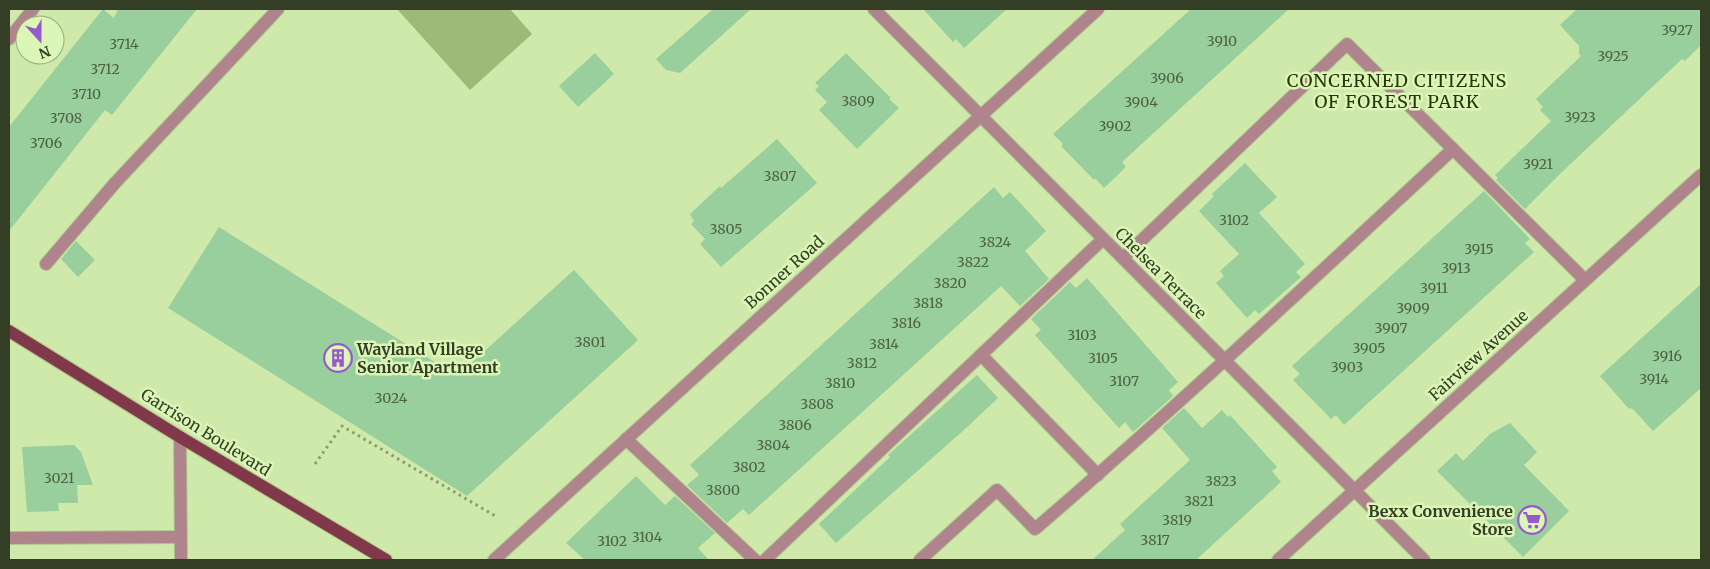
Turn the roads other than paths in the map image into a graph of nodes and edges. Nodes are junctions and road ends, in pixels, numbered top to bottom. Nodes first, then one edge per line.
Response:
1 (33, 9) edge
2 (278, 9) edge
3 (874, 9) edge
4 (1098, 9) edge
5 (9, 38) edge
6 (981, 115) junction
7 (1452, 148) junction
8 (1701, 175) edge
9 (1103, 239) junction
10 (1123, 258) junction
11 (46, 264) dead end
12 (1585, 280) junction
13 (9, 331) edge
14 (981, 355) junction
15 (1225, 361) junction
16 (180, 437) junction
17 (626, 439) junction
18 (1098, 474) junction
19 (1354, 491) junction
20 (180, 537) junction
21 (9, 538) edge
22 (180, 560) edge
23 (386, 560) edge
24 (494, 560) edge
25 (755, 560) edge
26 (765, 560) edge
27 (920, 560) edge
28 (1278, 560) edge
29 (1424, 560) edge

1 - 5 street
2 - 11 street
3 - 6 street, Chelsea Terrace
4 - 6 street, Bonner Road
6 - 9 street, Chelsea Terrace
6 - 17 street, Bonner Road
7 - 10 street
7 - 12 street
7 - 15 street
8 - 12 street, Fairview Avenue
9 - 10 street, Chelsea Terrace
9 - 14 street
10 - 15 street, Chelsea Terrace
12 - 19 street, Fairview Avenue
13 - 16 main road, Garrison Boulevard
14 - 18 street
14 - 26 street
15 - 18 street
15 - 19 street, Chelsea Terrace
16 - 20 street
16 - 23 main road, Garrison Boulevard
17 - 24 street, Bonner Road
17 - 25 street
18 - 27 street
19 - 28 street, Fairview Avenue
19 - 29 street, Chelsea Terrace
20 - 21 street
20 - 22 street

